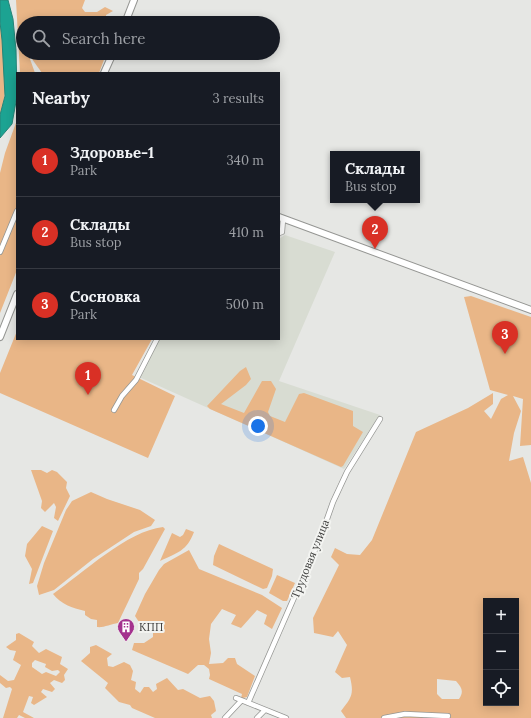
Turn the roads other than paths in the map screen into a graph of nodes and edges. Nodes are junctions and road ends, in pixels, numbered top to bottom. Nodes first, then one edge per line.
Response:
1 (134, 0) edge
2 (128, 16) edge
3 (109, 60) edge
4 (104, 72) edge
5 (16, 213) edge
6 (281, 218) edge
7 (280, 233) edge
8 (0, 252) edge
9 (16, 297) edge
10 (531, 310) edge
11 (0, 337) edge
12 (156, 340) edge
13 (114, 410) dead end
14 (380, 420) dead end
15 (236, 698) dead end
16 (241, 701) junction
17 (248, 704) junction
18 (265, 710) junction
19 (448, 716) dead end
20 (225, 718) edge
21 (257, 718) edge
22 (286, 718) edge
23 (384, 718) edge

1 - 2 main road
3 - 4 main road
5 - 8 street
6 - 7 street
6 - 10 main road
9 - 11 main road
12 - 13 street
14 - 17 street, Трудовая улица
15 - 16 street
16 - 17 street
16 - 20 street
17 - 18 street
18 - 21 street
18 - 22 street
19 - 23 street

